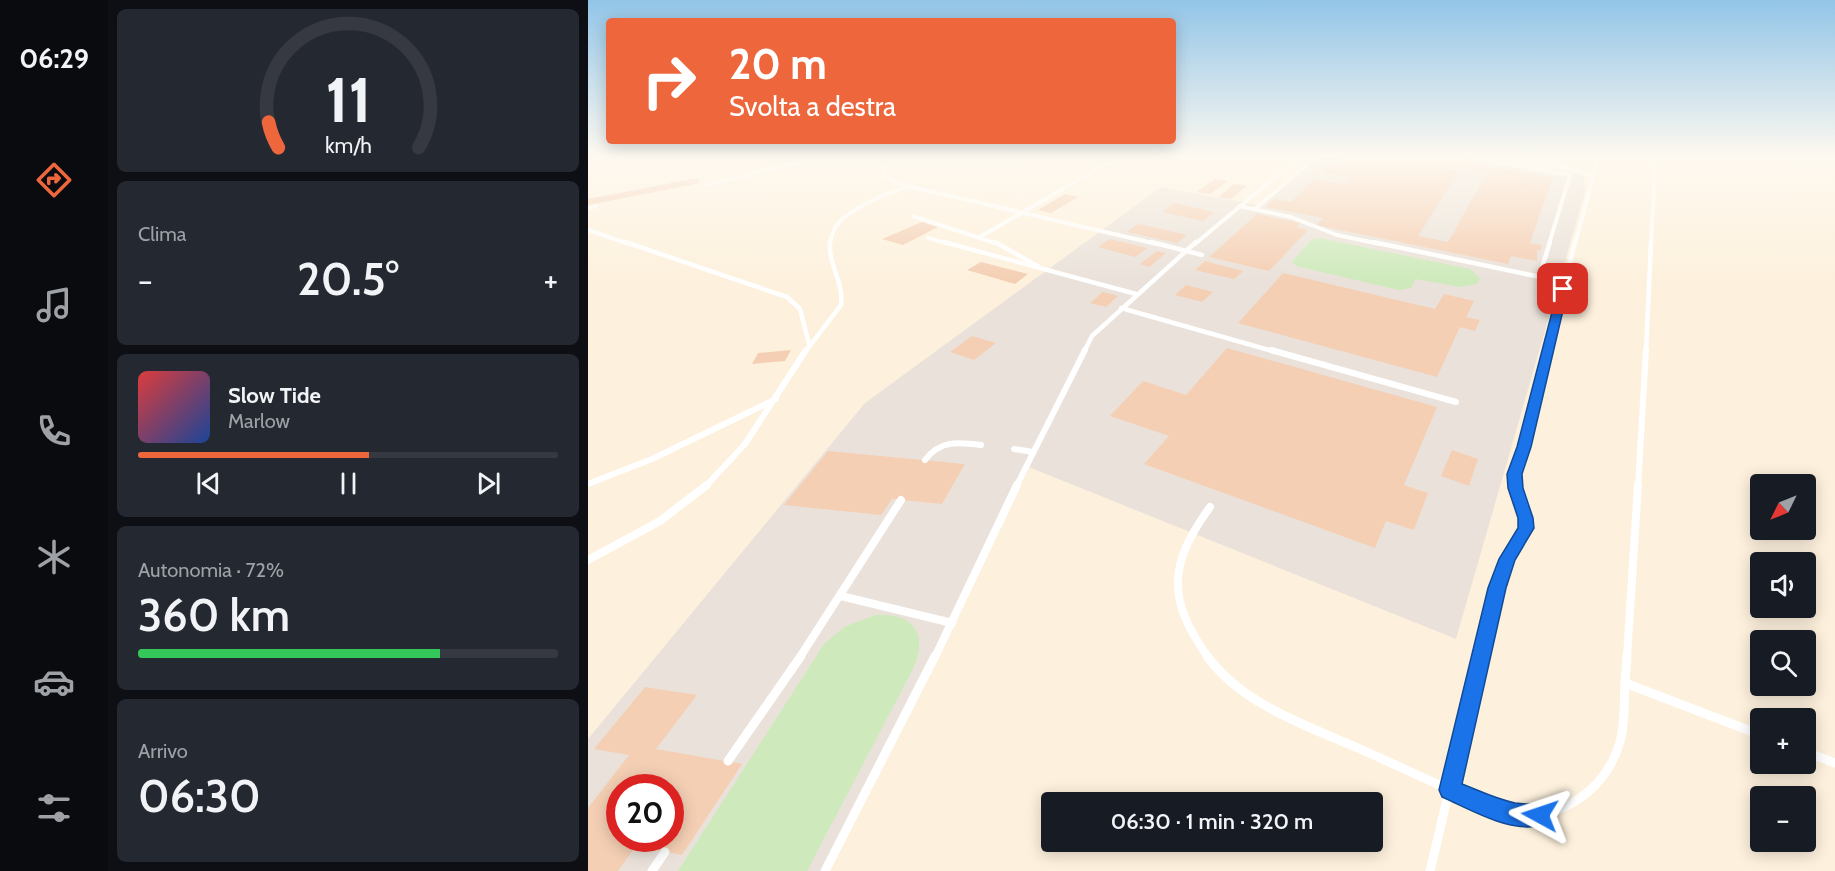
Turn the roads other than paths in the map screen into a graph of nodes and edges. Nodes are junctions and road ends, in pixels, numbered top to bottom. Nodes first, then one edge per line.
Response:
1 (882, 199) edge
2 (964, 199) edge
3 (1045, 199) edge
4 (1248, 199) edge
5 (1267, 199) edge
6 (1563, 199) edge
7 (1586, 199) edge
8 (1653, 199) edge
9 (596, 206) dead end
10 (1239, 206) junction
11 (588, 209) edge
12 (1255, 209) junction
13 (1022, 212) junction
14 (913, 216) dead end
15 (588, 230) edge
16 (980, 237) junction
17 (928, 238) dead end
18 (1186, 251) junction
19 (1202, 255) dead end
20 (1042, 269) junction
21 (1539, 277) junction
22 (1563, 289) junction
23 (1136, 294) junction
24 (1121, 308) junction
25 (809, 344) junction
26 (777, 399) junction
27 (1456, 402) dead end
28 (981, 445) dead end
29 (1014, 449) dead end
30 (1033, 452) junction
31 (925, 460) dead end
32 (588, 484) edge
33 (901, 500) dead end
34 (1210, 507) dead end
35 (588, 560) edge
36 (841, 596) junction
37 (952, 623) junction
38 (1624, 683) junction
39 (1750, 731) edge
40 (1816, 756) edge
41 (728, 761) dead end
42 (1835, 763) edge
43 (1450, 790) junction
44 (665, 852) dead end
45 (652, 871) edge
46 (825, 871) edge
47 (1430, 871) edge

1 - 25 lane
2 - 13 lane
3 - 13 lane
4 - 10 lane
5 - 12 lane
6 - 21 lane
7 - 22 lane
8 - 38 lane
9 - 11 lane
10 - 12 lane
10 - 18 lane
12 - 21 lane
13 - 16 lane
13 - 18 lane
14 - 16 lane
15 - 25 lane
16 - 20 lane
17 - 20 lane
18 - 19 lane
18 - 23 lane
20 - 23 lane
21 - 22 lane
22 - 43 lane
23 - 24 lane
24 - 27 lane
24 - 30 lane
25 - 26 lane
26 - 32 lane
26 - 35 lane
28 - 31 lane
29 - 30 lane
30 - 37 lane
33 - 36 lane
34 - 43 lane
36 - 37 lane
36 - 41 lane
37 - 46 lane
38 - 39 lane
38 - 43 lane
40 - 42 lane
43 - 47 lane
44 - 45 lane

